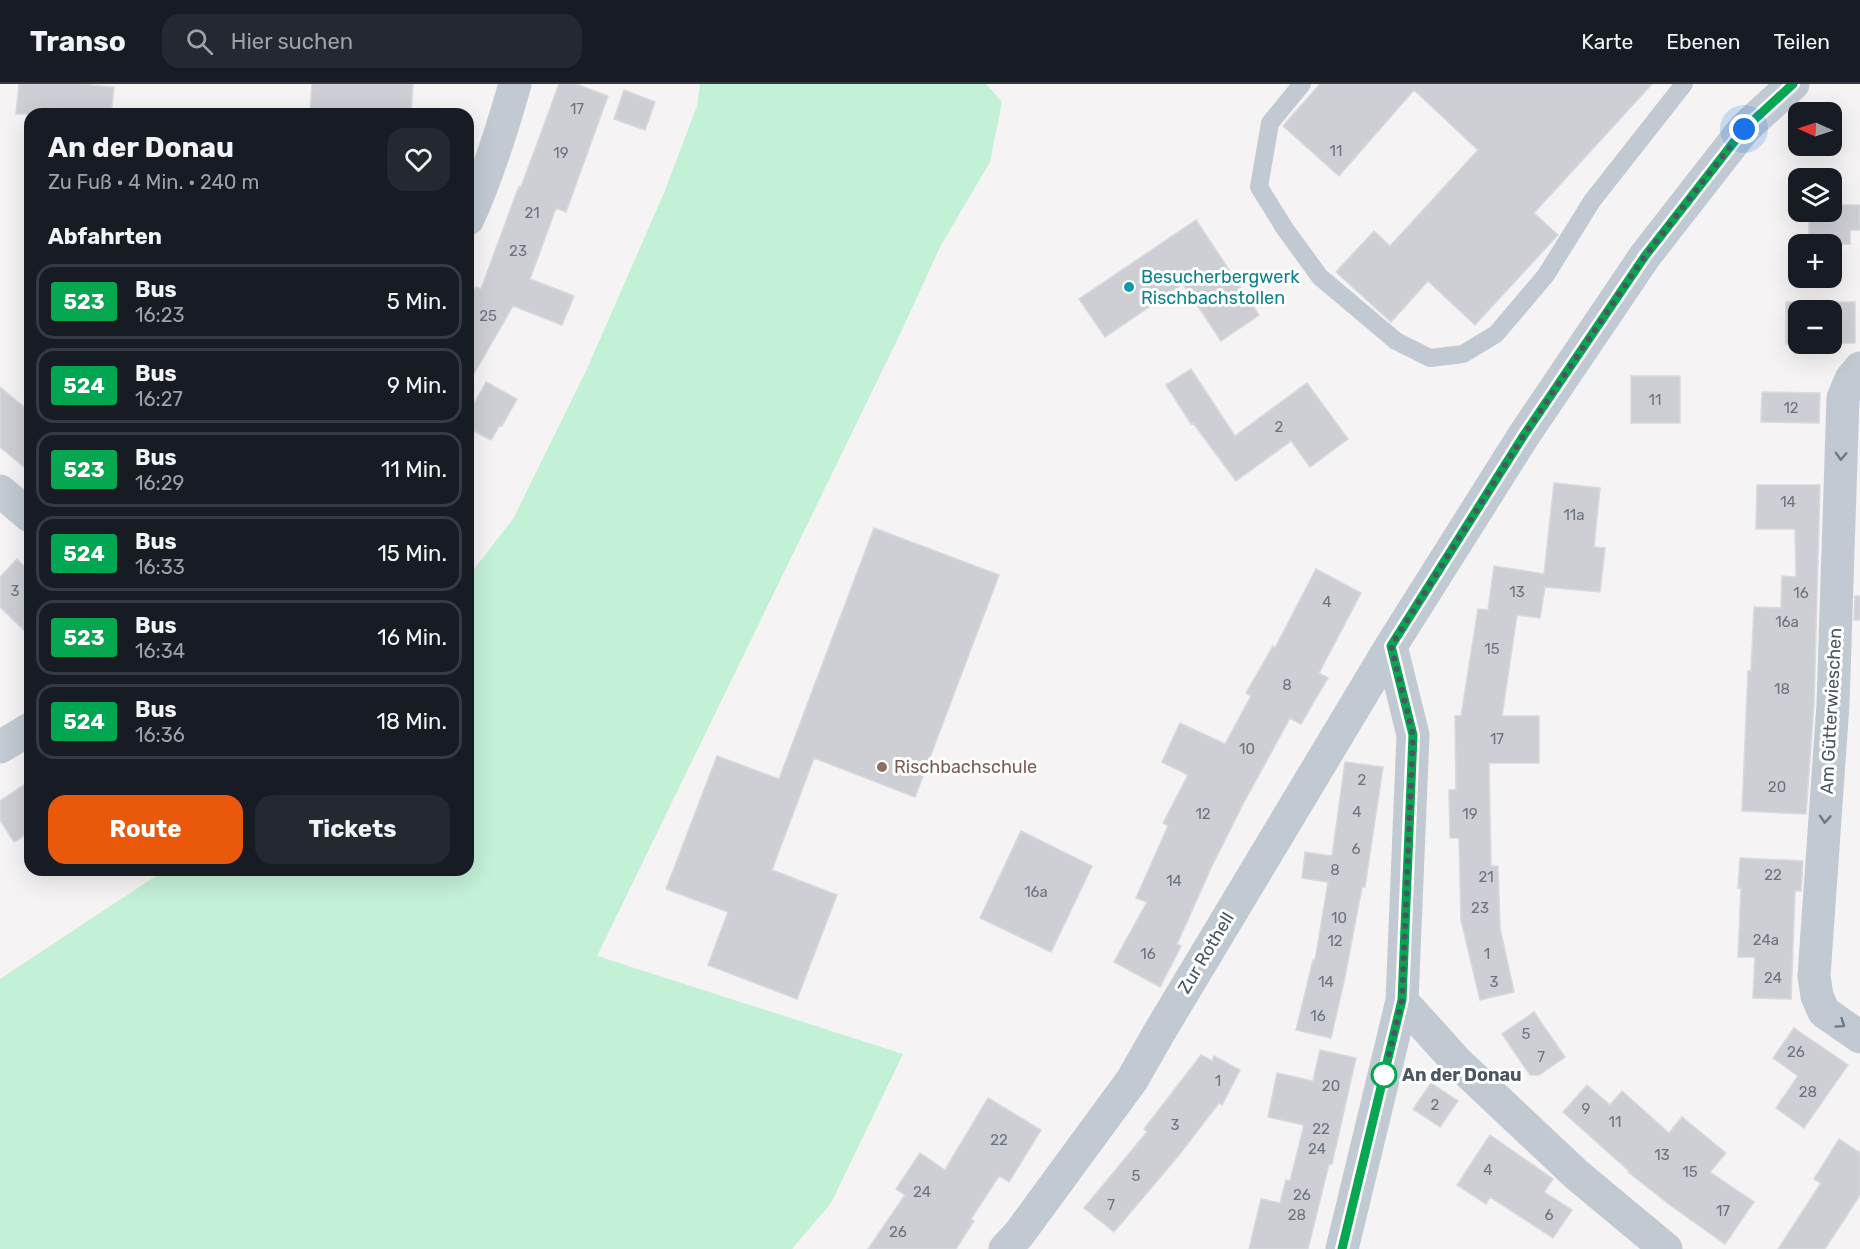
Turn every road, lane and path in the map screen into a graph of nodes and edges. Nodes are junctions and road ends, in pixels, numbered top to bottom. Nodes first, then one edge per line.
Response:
1 (515, 84) edge
2 (1302, 84) edge
3 (1684, 84) edge
4 (1793, 84) edge
5 (474, 206) edge
6 (1860, 368) edge
7 (1852, 398) edge
8 (0, 491) edge
9 (24, 511) edge
10 (1391, 646) junction
11 (24, 733) edge
12 (0, 747) edge
13 (1402, 1000) junction
14 (1860, 1037) edge
15 (1005, 1249) edge
16 (1342, 1249) edge
17 (1666, 1249) edge

1 - 5 street
2 - 3 lane
4 - 10 street, Zur Rothell
6 - 7 street, Am Gütterwieschen
7 -> 14 street, Am Gütterwieschen
8 - 9 street
10 - 13 street
10 - 15 street, Zur Rothell
11 - 12 street
13 - 16 street
13 - 17 street

